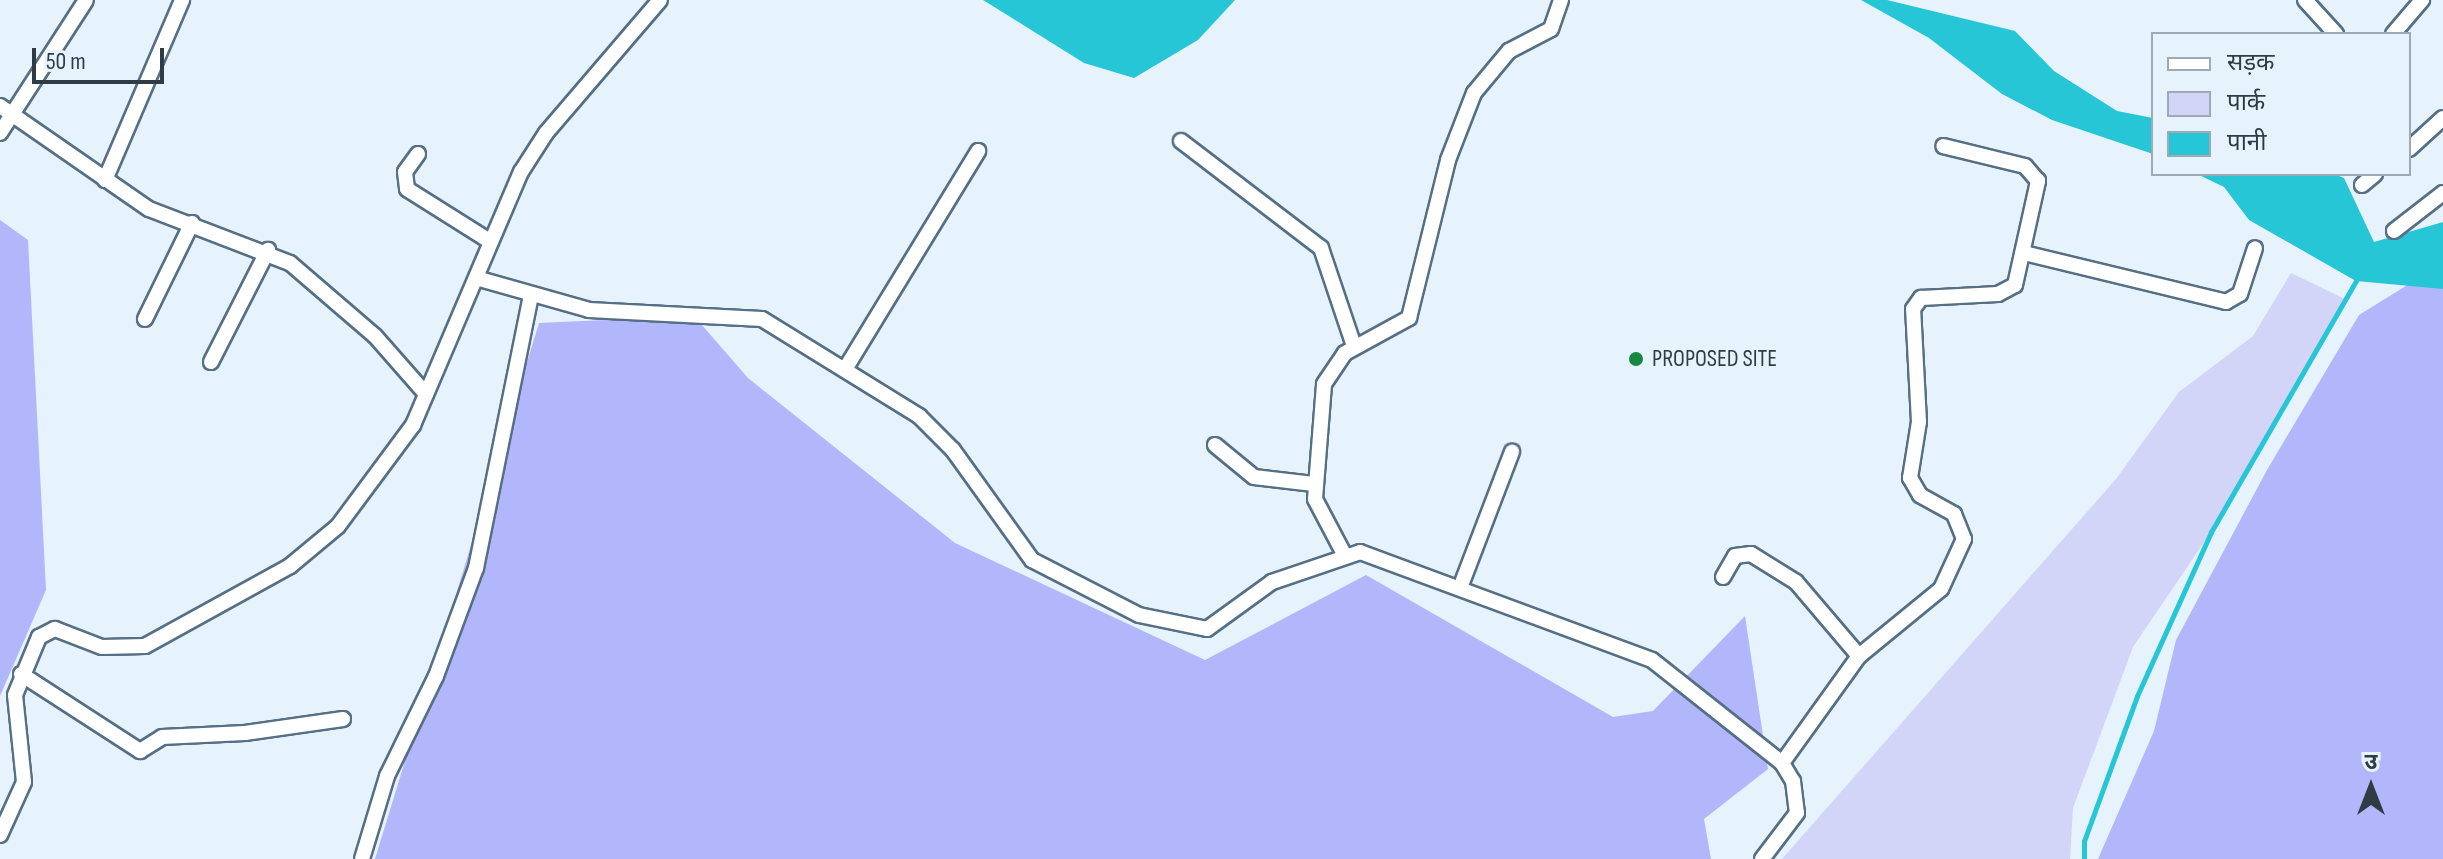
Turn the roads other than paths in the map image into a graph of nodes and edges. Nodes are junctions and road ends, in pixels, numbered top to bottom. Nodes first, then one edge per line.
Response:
1 (86, 0) edge
2 (182, 0) edge
3 (660, 0) edge
4 (1561, 0) edge
5 (2305, 0) edge
6 (2422, 0) edge
7 (2334, 32) edge
8 (2395, 32) edge
9 (6, 110) edge
10 (2443, 118) edge
11 (0, 133) edge
12 (1181, 141) dead end
13 (1943, 146) dead end
14 (2411, 147) edge
15 (978, 151) dead end
16 (418, 154) dead end
17 (2373, 176) edge
18 (105, 180) junction
19 (2362, 185) dead end
20 (2443, 193) edge
21 (192, 223) junction
22 (2394, 231) dead end
23 (491, 242) junction
24 (2255, 248) dead end
25 (268, 250) junction
26 (2024, 253) junction
27 (476, 278) junction
28 (531, 294) junction
29 (145, 319) dead end
30 (1354, 346) junction
31 (211, 362) dead end
32 (847, 366) junction
33 (426, 394) junction
34 (1215, 445) dead end
35 (1512, 452) dead end
36 (1314, 484) junction
37 (1344, 554) junction
38 (1723, 577) dead end
39 (1460, 588) junction
40 (1859, 656) junction
41 (21, 674) junction
42 (343, 719) dead end
43 (1782, 763) junction
44 (0, 835) edge
45 (362, 859) edge
46 (1762, 859) edge

1 - 9 street
2 - 18 street
3 - 23 street
4 - 30 street
5 - 7 street
6 - 8 street
9 - 11 street
9 - 18 street
10 - 14 street
12 - 30 street
13 - 26 street
15 - 32 street
16 - 23 street
17 - 19 street
18 - 21 street
20 - 22 street
21 - 25 street
21 - 29 street
23 - 27 street
24 - 26 street
25 - 31 street
25 - 33 street
26 - 40 street
27 - 28 street
27 - 33 street
28 - 32 street
28 - 45 street
30 - 36 street
32 - 37 street
33 - 41 street
34 - 36 street
35 - 39 street
36 - 37 street
37 - 39 street
38 - 40 street
39 - 43 street
40 - 43 street
41 - 42 street
41 - 44 street
43 - 46 street

